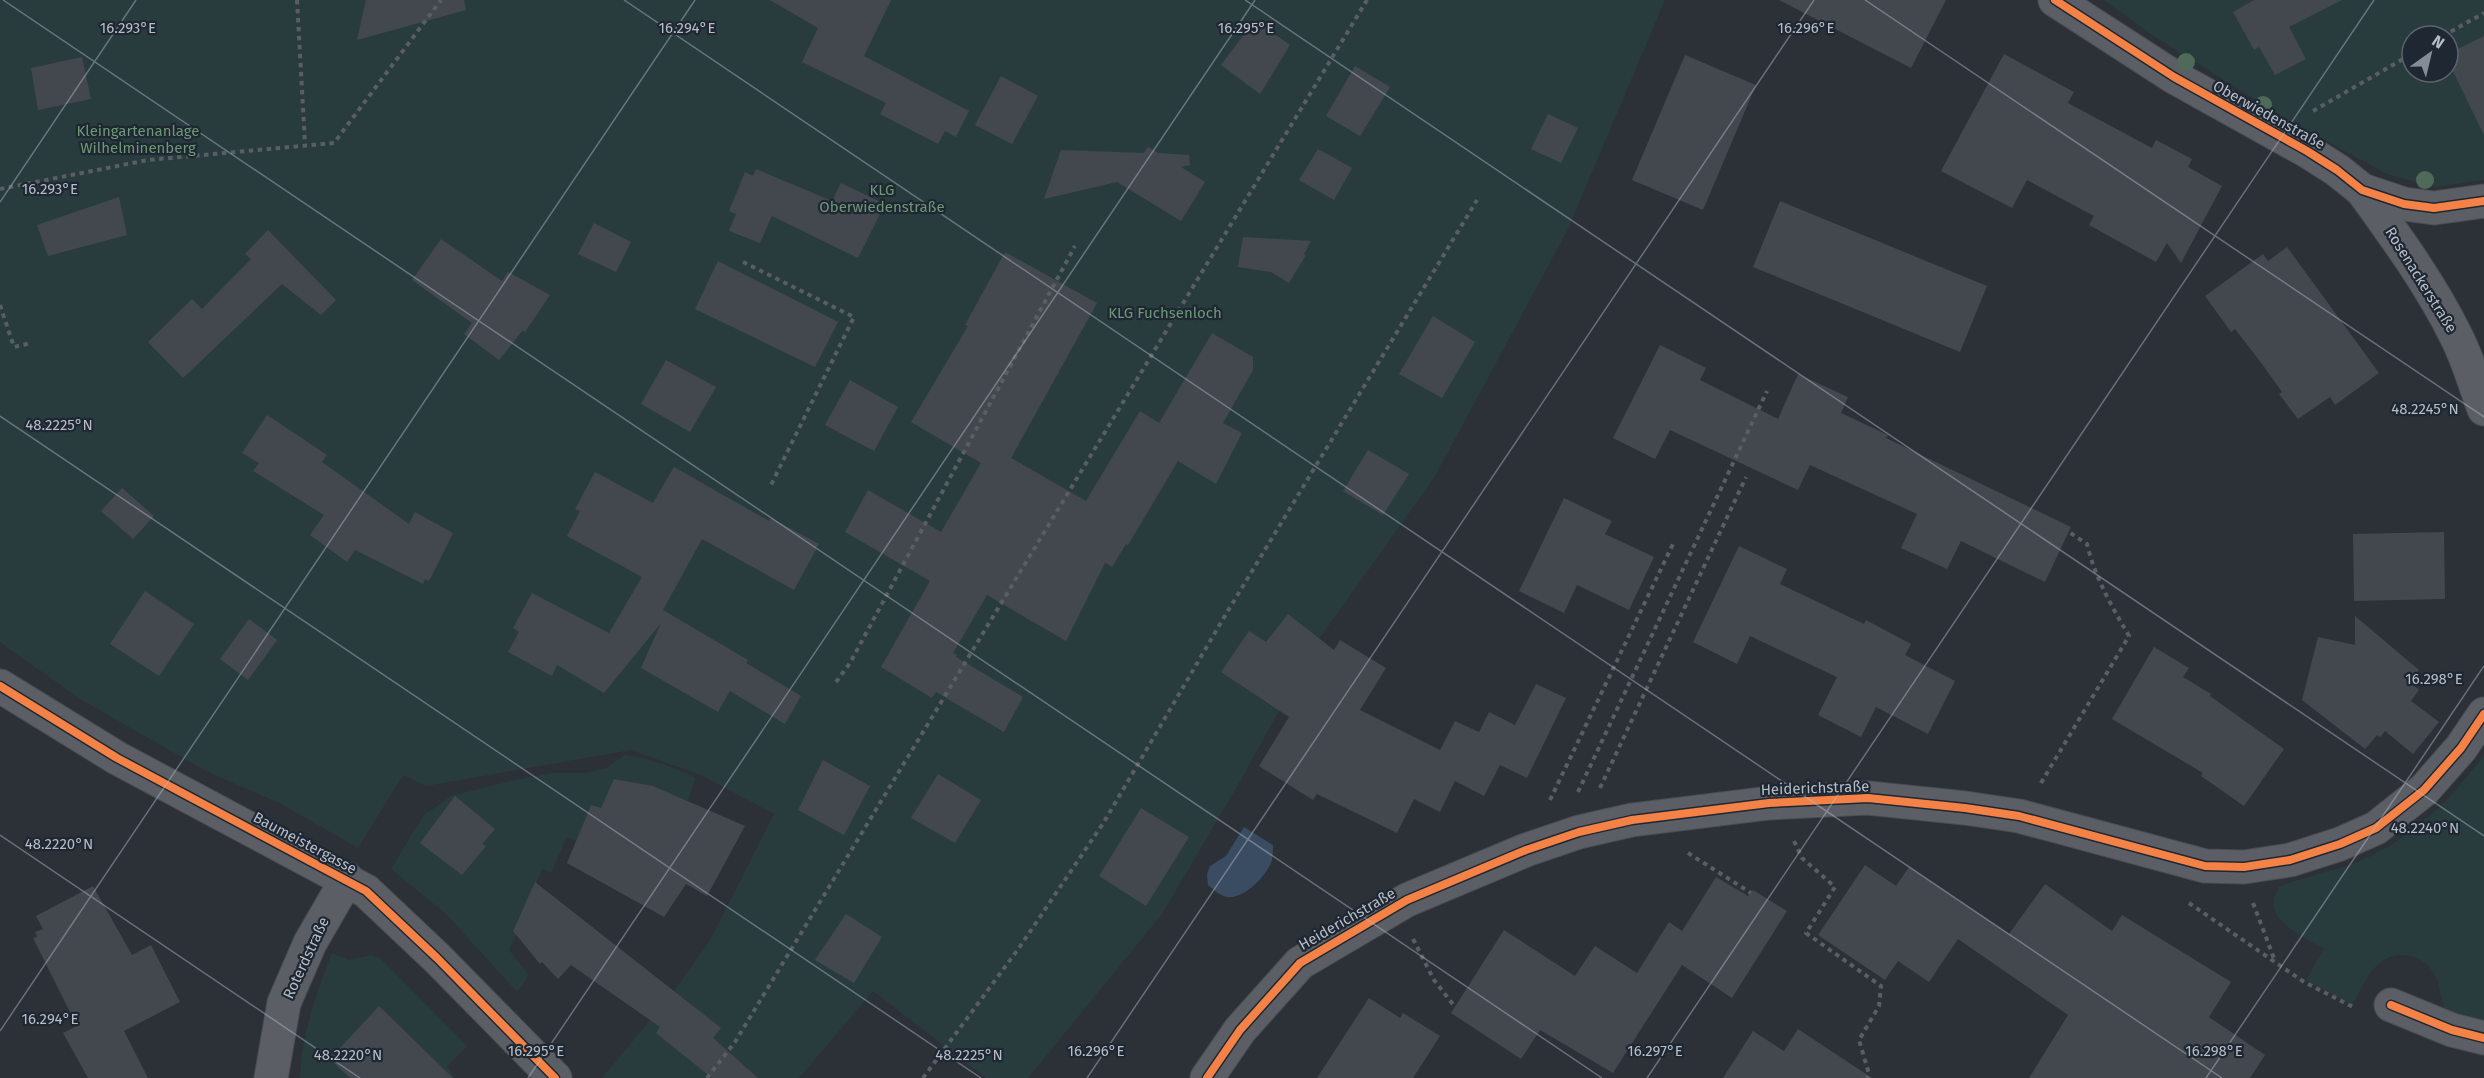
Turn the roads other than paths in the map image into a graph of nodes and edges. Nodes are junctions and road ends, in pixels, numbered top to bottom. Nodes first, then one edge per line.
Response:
1 (2055, 0) edge
2 (2362, 190) junction
3 (2484, 201) edge
4 (2484, 409) edge
5 (0, 686) edge
6 (2484, 714) edge
7 (347, 879) junction
8 (2391, 1005) road end
9 (2484, 1038) edge
10 (271, 1078) edge
11 (555, 1078) edge
12 (1207, 1078) edge

1 - 2 street, Oberwiedenstraße
2 - 3 street, Oberwiedenstraße
2 - 4 street, Rosenackerstraße
5 - 7 street, Baumeistergasse
6 - 12 street, Heiderichstraße
7 - 10 street, Roterdstraße
7 - 11 street, Baumeistergasse
8 - 9 street

